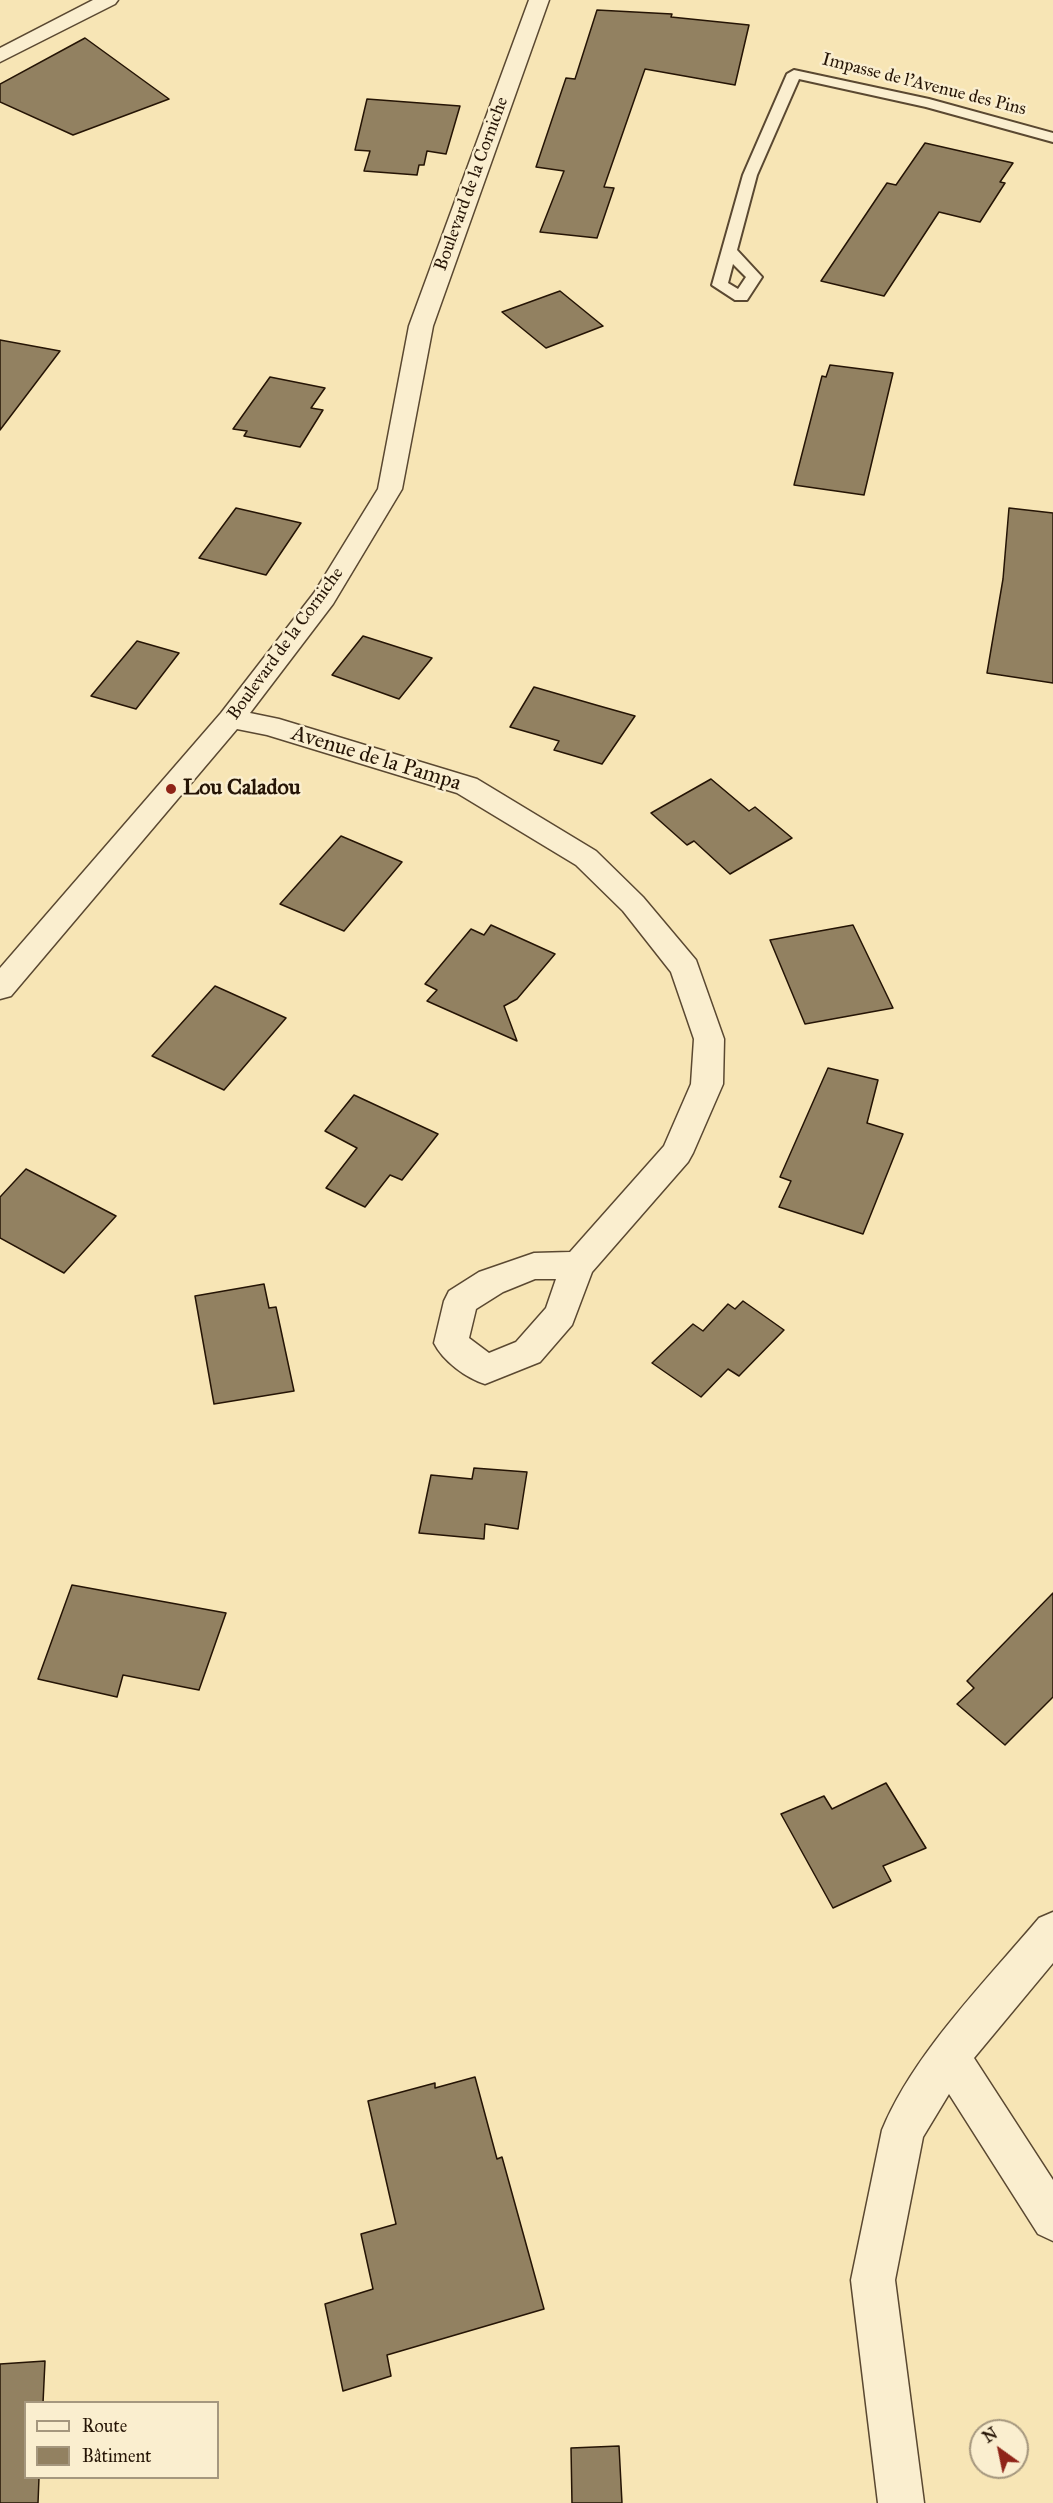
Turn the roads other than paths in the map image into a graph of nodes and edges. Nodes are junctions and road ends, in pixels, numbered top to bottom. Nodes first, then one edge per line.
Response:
1 (108, 0) edge
2 (539, 0) edge
3 (0, 56) edge
4 (1053, 138) edge
5 (729, 250) dead end
6 (231, 719) junction
7 (0, 988) edge
8 (578, 1265) dead end
9 (1053, 1932) edge
10 (949, 2056) junction
11 (1053, 2218) edge
12 (901, 2503) edge

1 - 3 street
2 - 6 street, Boulevard de la Corniche
4 - 5 lane, Impasse de l'Avenue des Pins
6 - 7 street, Boulevard de la Corniche
6 - 8 street, Avenue de la Pampa
9 - 10 street
10 - 11 street
10 - 12 street

